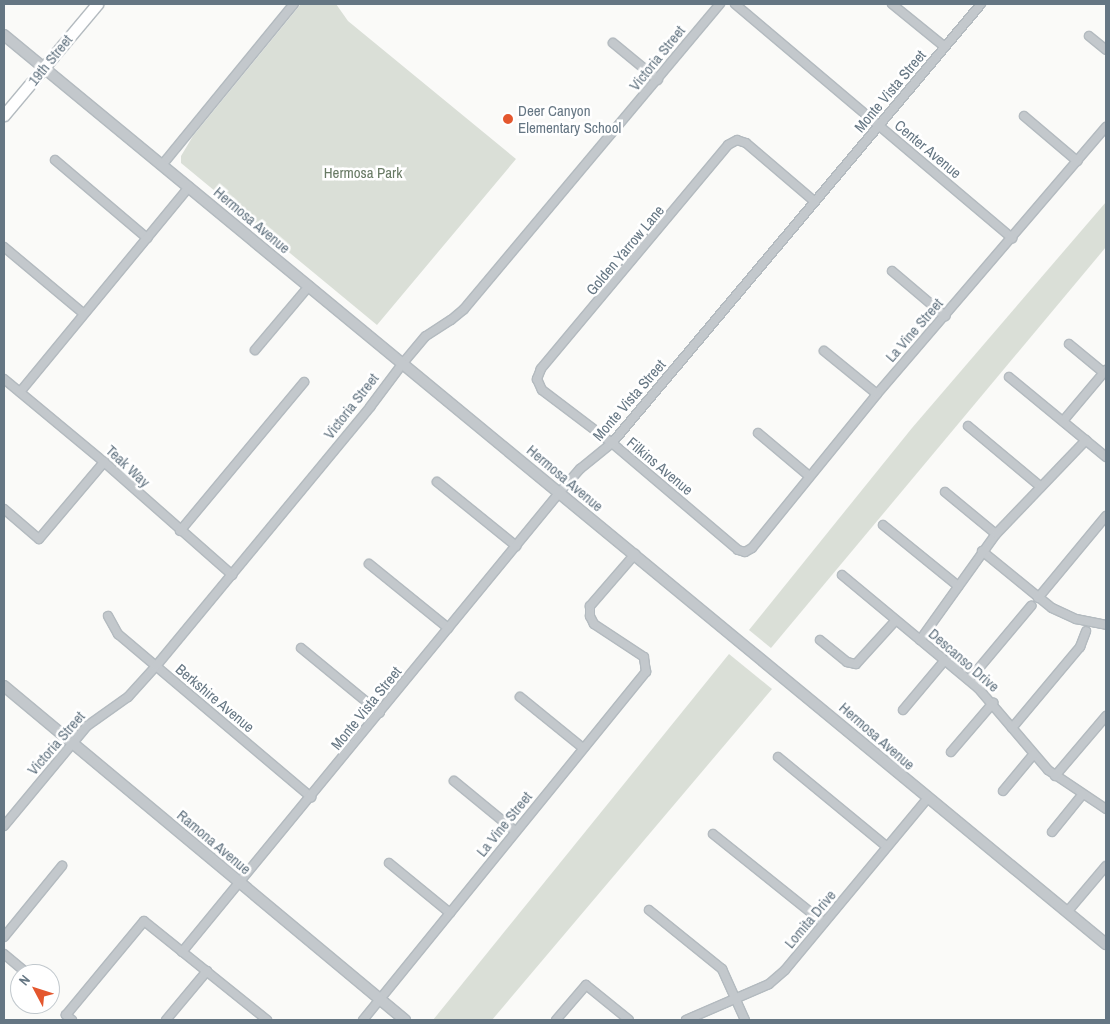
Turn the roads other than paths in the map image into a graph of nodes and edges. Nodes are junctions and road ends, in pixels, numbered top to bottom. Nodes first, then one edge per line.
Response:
1 (97, 4) edge
2 (294, 4) edge
3 (720, 4) edge
4 (734, 4) edge
5 (892, 4) edge
6 (981, 4) edge
7 (4, 35) edge
8 (1089, 36) dead end
9 (613, 43) dead end
10 (945, 47) junction
11 (1106, 50) edge
12 (44, 68) junction
13 (658, 80) junction
14 (4, 115) edge
15 (1024, 116) dead end
16 (880, 127) junction
17 (1106, 127) edge
18 (55, 160) dead end
19 (1077, 161) junction
20 (162, 165) junction
21 (189, 187) junction
22 (814, 201) junction
23 (148, 238) junction
24 (1012, 238) junction
25 (4, 247) edge
26 (892, 271) dead end
27 (309, 286) junction
28 (84, 314) junction
29 (945, 316) junction
30 (1069, 344) dead end
31 (255, 350) dead end
32 (824, 350) dead end
33 (403, 363) junction
34 (1105, 372) edge
35 (1009, 377) dead end
36 (4, 379) edge
37 (538, 379) joint
38 (304, 382) dead end
39 (20, 392) junction
40 (877, 394) junction
41 (1063, 421) junction
42 (968, 426) dead end
43 (758, 433) dead end
44 (1086, 440) junction
45 (612, 443) junction
46 (1106, 457) edge
47 (104, 462) junction
48 (809, 476) junction
49 (437, 482) dead end
50 (1041, 487) junction
51 (945, 492) dead end
52 (560, 493) junction
53 (4, 509) edge
54 (1106, 516) edge
55 (883, 525) dead end
56 (180, 531) junction
57 (996, 534) junction
58 (516, 546) junction
59 (982, 551) junction
60 (745, 552) joint
61 (635, 554) junction
62 (370, 564) dead end
63 (232, 575) junction
64 (842, 575) dead end
65 (958, 586) junction
66 (1038, 598) junction
67 (1031, 606) dead end
68 (108, 616) dead end
69 (896, 620) junction
70 (1106, 625) edge
71 (448, 628) junction
72 (1086, 631) dead end
73 (820, 640) dead end
74 (920, 640) junction
75 (301, 648) dead end
76 (946, 660) junction
77 (156, 666) junction
78 (969, 680) junction
79 (4, 686) edge
80 (520, 697) dead end
81 (993, 703) junction
82 (903, 710) dead end
83 (380, 713) junction
84 (1106, 716) edge
85 (1012, 728) junction
86 (72, 744) junction
87 (582, 748) junction
88 (951, 752) dead end
89 (1033, 755) junction
90 (778, 757) dead end
91 (1055, 776) junction
92 (454, 781) dead end
93 (1003, 791) dead end
94 (311, 796) junction
95 (1082, 796) junction
96 (927, 799) junction
97 (1106, 809) edge
98 (4, 826) edge
99 (516, 831) junction
100 (1052, 832) dead end
101 (714, 834) dead end
102 (887, 847) junction
103 (389, 863) dead end
104 (62, 866) dead end
105 (1106, 866) edge
106 (240, 882) junction
107 (649, 910) dead end
108 (1067, 912) junction
109 (450, 913) junction
110 (824, 923) junction
111 (4, 937) edge
112 (1106, 944) edge
113 (182, 952) junction
114 (4, 954) edge
115 (16, 964) edge
116 (207, 971) junction
117 (380, 1000) junction
118 (735, 1000) junction
119 (69, 1018) edge
120 (166, 1020) edge
121 (267, 1020) edge
122 (363, 1020) edge
123 (405, 1020) edge
124 (556, 1020) edge
125 (629, 1020) edge
126 (686, 1020) edge
127 (745, 1020) edge

1 - 12 main road, 19th Street
2 - 20 street
3 - 13 street, Victoria Street
4 - 16 street, Center Avenue
5 - 10 street
6 - 10 street, Monte Vista Street
7 - 12 street, Hermosa Avenue
8 - 11 street
9 - 13 street
10 - 16 street, Monte Vista Street
12 - 14 main road, 19th Street
12 - 20 street, Hermosa Avenue
13 - 33 street, Victoria Street
15 - 19 street
16 - 22 street, Monte Vista Street
16 - 24 street, Center Avenue
17 - 19 street, La Vine Street
18 - 23 street
19 - 24 street, La Vine Street
20 - 21 street, Hermosa Avenue
21 - 23 street
21 - 27 street, Hermosa Avenue
22 - 37 street, Golden Yarrow Lane
22 - 45 street, Monte Vista Street
23 - 28 street
24 - 29 street, La Vine Street
25 - 28 street
26 - 29 street
27 - 31 street
27 - 33 street, Hermosa Avenue
28 - 39 street
29 - 40 street, La Vine Street
30 - 34 street
32 - 40 street
33 - 52 street, Hermosa Avenue
33 - 63 street, Victoria Street
34 - 41 street
35 - 41 street
36 - 39 street, Teak Way
37 - 45 street, Filkins Avenue
38 - 56 street
39 - 47 street, Teak Way
40 - 48 street, La Vine Street
41 - 44 street
42 - 50 street
43 - 48 street
44 - 46 street
44 - 50 street
45 - 52 street, Monte Vista Street
45 - 60 street, Filkins Avenue
47 - 53 street
47 - 56 street, Teak Way
48 - 60 street, La Vine Street
49 - 58 street
50 - 57 street
51 - 57 street
52 - 58 street, Monte Vista Street
52 - 61 street, Hermosa Avenue
54 - 66 street
55 - 65 street
56 - 63 street, Teak Way
57 - 59 street
58 - 71 street, Monte Vista Street
59 - 65 street
59 - 66 street
61 - 87 street, La Vine Street
61 - 96 street, Hermosa Avenue
62 - 71 street
63 - 77 street, Victoria Street
64 - 69 street, Descanso Drive
65 - 74 street
66 - 70 street
67 - 78 street
68 - 77 street, Berkshire Avenue
69 - 73 street
69 - 74 street, Descanso Drive
71 - 83 street, Monte Vista Street
72 - 85 street
74 - 76 street, Descanso Drive
75 - 83 street
76 - 78 street, Descanso Drive
76 - 82 street
77 - 86 street, Victoria Street
77 - 94 street, Berkshire Avenue
78 - 81 street, Descanso Drive
79 - 86 street, Ramona Avenue
80 - 87 street
81 - 85 street, Descanso Drive
81 - 88 street
83 - 94 street, Monte Vista Street
84 - 91 street
85 - 89 street, Descanso Drive
86 - 98 street, Victoria Street
86 - 106 street, Ramona Avenue
87 - 99 street, La Vine Street
89 - 91 street, Descanso Drive
89 - 93 street
90 - 102 street
91 - 95 street, Descanso Drive
92 - 99 street
94 - 106 street, Monte Vista Street
95 - 97 street, Descanso Drive
95 - 100 street
96 - 102 street, Lomita Drive
96 - 108 street, Hermosa Avenue
99 - 109 street, La Vine Street
101 - 110 street
102 - 110 street, Lomita Drive
103 - 109 street
104 - 111 street
105 - 108 street
106 - 113 street, Monte Vista Street
106 - 117 street, Ramona Avenue
107 - 118 street
108 - 112 street, Hermosa Avenue
109 - 117 street, La Vine Street
110 - 118 street, Lomita Drive
113 - 116 street
113 - 119 street
114 - 115 street
116 - 120 street
116 - 121 street
117 - 122 street, La Vine Street
117 - 123 street, Ramona Avenue
118 - 126 street, Lomita Drive
118 - 127 street
124 - 125 street

